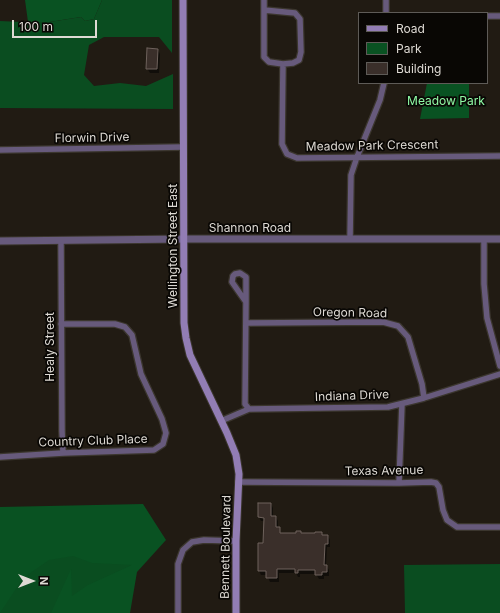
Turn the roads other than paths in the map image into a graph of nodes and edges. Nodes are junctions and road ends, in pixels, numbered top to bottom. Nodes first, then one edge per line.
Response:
1 (184, 0) edge
2 (264, 0) edge
3 (386, 0) edge
4 (264, 10) junction
5 (386, 12) edge
6 (488, 16) edge
7 (500, 16) edge
8 (283, 64) junction
9 (384, 84) edge
10 (183, 147) junction
11 (0, 150) edge
12 (500, 156) edge
13 (357, 157) junction
14 (184, 239) junction
15 (350, 239) junction
16 (500, 239) edge
17 (484, 240) junction
18 (0, 241) edge
19 (61, 241) junction
20 (246, 302) junction
21 (247, 323) junction
22 (61, 324) junction
23 (500, 366) edge
24 (500, 374) edge
25 (424, 398) junction
26 (402, 404) junction
27 (249, 409) junction
28 (221, 421) junction
29 (63, 453) junction
30 (0, 457) edge
31 (238, 482) junction
32 (399, 483) junction
33 (500, 527) edge
34 (236, 542) junction
35 (178, 613) edge
36 (236, 613) edge

1 - 10 main road, Wellington Street East
2 - 4 street
3 - 5 street
4 - 8 street
4 - 8 street
6 - 7 street
8 - 13 street, Meadow Park Crescent
9 - 13 street
10 - 11 street, Florwin Drive
10 - 14 main road, Wellington Street East
12 - 13 street, Meadow Park Crescent
13 - 15 street
14 - 15 street, Shannon Road
14 - 19 street, Shannon Road
14 - 28 main road, Wellington Street East
15 - 17 street, Shannon Road
16 - 17 street, Shannon Road
17 - 23 street
18 - 19 street, Shannon Road
19 - 22 street, Healy Street
20 - 20 street
20 - 21 street
21 - 25 street, Oregon Road
21 - 27 street
22 - 29 street, Healy Street
22 - 29 street, Country Club Place
24 - 25 street, Indiana Drive
25 - 26 street, Indiana Drive
26 - 27 street, Indiana Drive
26 - 32 street
27 - 28 street
28 - 31 main road, Wellington Street East
29 - 30 street, Country Club Place
31 - 32 street, Texas Avenue
31 - 34 main road, Bennett Boulevard
32 - 33 street, Texas Avenue
34 - 35 street
34 - 36 main road, Bennett Boulevard

